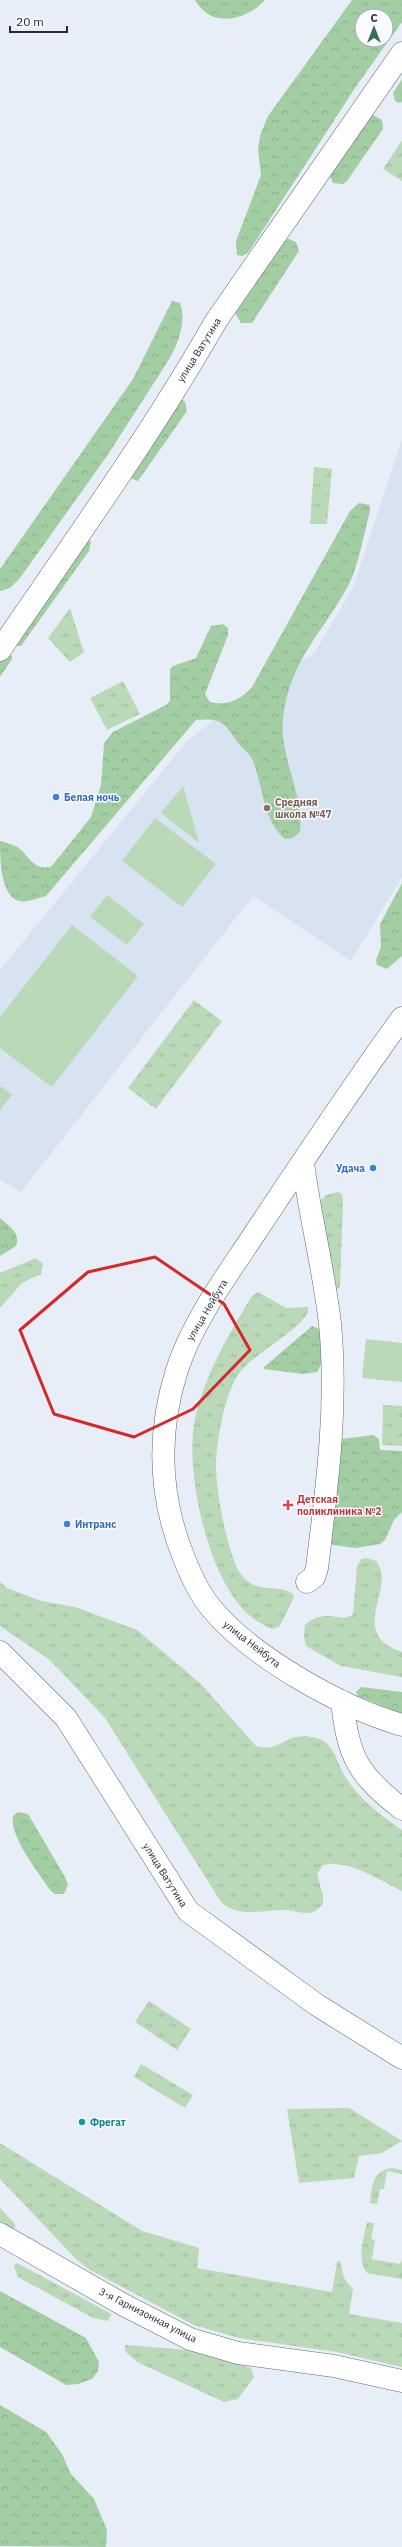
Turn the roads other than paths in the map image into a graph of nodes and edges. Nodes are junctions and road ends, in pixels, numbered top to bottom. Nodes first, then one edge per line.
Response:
1 (402, 53) edge
2 (0, 650) edge
3 (402, 1018) edge
4 (303, 1162) junction
5 (308, 1582) dead end
6 (0, 1652) edge
7 (342, 1701) junction
8 (402, 1725) edge
9 (402, 1809) edge
10 (402, 2058) edge
11 (0, 2234) edge
12 (402, 2381) edge

1 - 2 street, улица Ватутина
3 - 4 street, улица Нейбута
4 - 5 street
4 - 7 street, улица Нейбута
6 - 10 street, улица Ватутина
7 - 8 street, улица Нейбута
7 - 9 street
11 - 12 street, 3-я Гарнизонная улица

